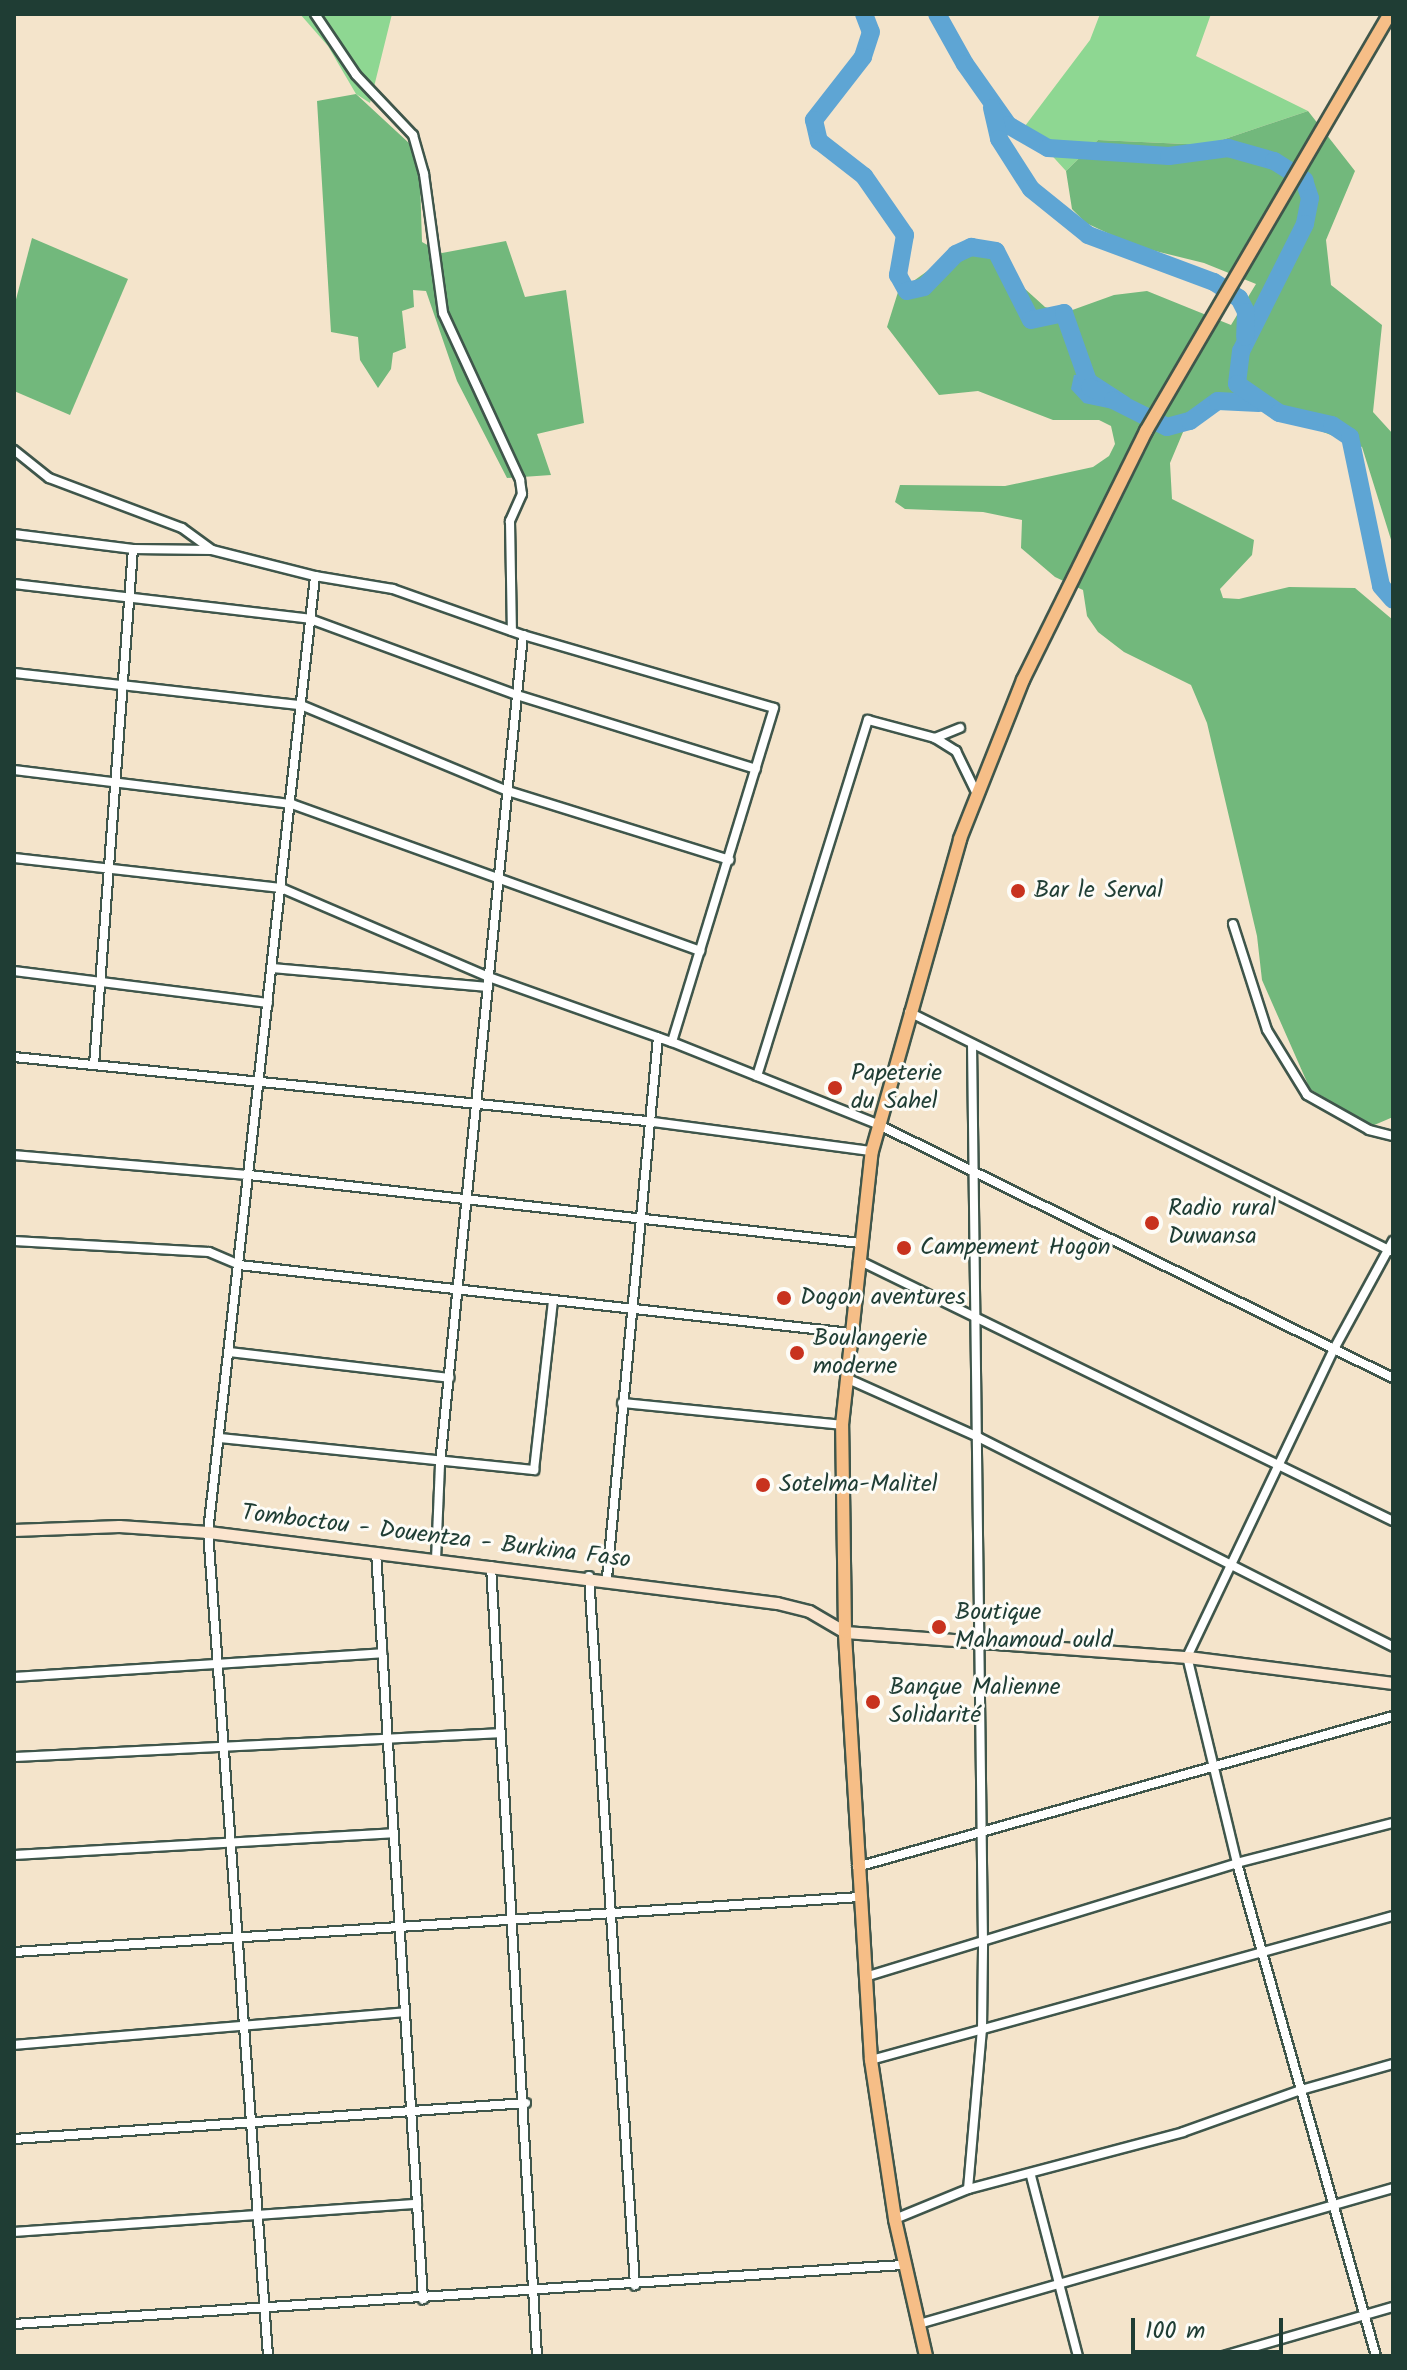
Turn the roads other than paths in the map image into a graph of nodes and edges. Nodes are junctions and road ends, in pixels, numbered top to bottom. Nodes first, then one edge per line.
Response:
1 (315, 14) edge
2 (1390, 14) edge
3 (14, 450) edge
4 (14, 534) edge
5 (133, 549) junction
6 (212, 550) junction
7 (315, 576) junction
8 (14, 584) edge
9 (129, 601) junction
10 (310, 619) junction
11 (512, 631) junction
12 (523, 635) junction
13 (14, 673) edge
14 (122, 685) junction
15 (517, 695) junction
16 (301, 705) junction
17 (960, 728) dead end
18 (935, 738) junction
19 (756, 769) junction
20 (14, 770) edge
21 (115, 781) junction
22 (508, 791) junction
23 (977, 794) junction
24 (292, 804) junction
25 (14, 858) edge
26 (729, 860) junction
27 (109, 868) junction
28 (499, 876) junction
29 (281, 888) junction
30 (1233, 924) dead end
31 (700, 951) junction
32 (272, 968) junction
33 (14, 971) edge
34 (100, 982) junction
35 (488, 982) junction
36 (268, 1003) junction
37 (908, 1012) junction
38 (658, 1037) junction
39 (672, 1042) junction
40 (972, 1044) junction
41 (14, 1057) edge
42 (94, 1065) junction
43 (757, 1076) junction
44 (259, 1082) junction
45 (476, 1104) junction
46 (646, 1121) junction
47 (879, 1125) junction
48 (1393, 1136) edge
49 (872, 1151) junction
50 (14, 1155) edge
51 (973, 1172) junction
52 (249, 1175) junction
53 (467, 1201) junction
54 (637, 1221) junction
55 (14, 1241) edge
56 (860, 1243) junction
57 (1392, 1248) edge
58 (858, 1260) junction
59 (239, 1265) junction
60 (458, 1290) junction
61 (553, 1300) junction
62 (630, 1308) junction
63 (976, 1317) junction
64 (850, 1333) junction
65 (1334, 1349) junction
66 (229, 1352) junction
67 (449, 1378) junction
68 (846, 1378) junction
69 (1393, 1378) edge
70 (622, 1403) junction
71 (842, 1425) junction
72 (978, 1437) junction
73 (219, 1438) junction
74 (440, 1464) junction
75 (1280, 1466) junction
76 (1393, 1521) edge
77 (14, 1530) edge
78 (208, 1532) junction
79 (376, 1552) junction
80 (436, 1560) junction
81 (1233, 1562) junction
82 (491, 1566) junction
83 (589, 1576) junction
84 (607, 1578) junction
85 (845, 1632) junction
86 (980, 1641) junction
87 (1393, 1647) edge
88 (382, 1653) junction
89 (1187, 1657) junction
90 (219, 1665) junction
91 (14, 1677) edge
92 (1393, 1683) edge
93 (1393, 1716) edge
94 (499, 1733) junction
95 (387, 1739) junction
96 (226, 1747) junction
97 (14, 1757) edge
98 (1213, 1764) junction
99 (1393, 1823) edge
100 (982, 1832) junction
101 (393, 1833) junction
102 (232, 1842) junction
103 (14, 1855) edge
104 (1237, 1863) junction
105 (856, 1868) junction
106 (859, 1897) junction
107 (611, 1913) junction
108 (1393, 1916) edge
109 (512, 1919) junction
110 (399, 1927) junction
111 (239, 1937) junction
112 (983, 1943) junction
113 (1262, 1949) junction
114 (14, 1952) edge
115 (865, 1977) junction
116 (405, 2012) junction
117 (245, 2026) junction
118 (982, 2030) junction
119 (14, 2045) edge
120 (871, 2060) junction
121 (1393, 2064) edge
122 (1301, 2090) junction
123 (526, 2103) junction
124 (411, 2110) junction
125 (251, 2120) junction
126 (14, 2139) edge
127 (1031, 2176) junction
128 (1393, 2188) edge
129 (968, 2189) junction
130 (417, 2204) junction
131 (1333, 2205) junction
132 (256, 2215) junction
133 (895, 2219) junction
134 (14, 2232) edge
135 (903, 2265) junction
136 (1057, 2285) junction
137 (635, 2286) junction
138 (531, 2291) junction
139 (423, 2300) junction
140 (1393, 2307) edge
141 (265, 2309) junction
142 (1364, 2315) junction
143 (14, 2324) edge
144 (919, 2324) junction
145 (268, 2356) edge
146 (537, 2356) edge
147 (926, 2356) edge
148 (1078, 2356) edge
149 (1223, 2356) edge
150 (1376, 2356) edge

1 - 11 street
2 - 23 main road
3 - 6 street
4 - 5 street
5 - 6 street
5 - 9 street
6 - 7 street
7 - 10 street
7 - 11 street
8 - 9 street
9 - 10 street
9 - 14 street
10 - 15 street
10 - 16 street
11 - 12 street
12 - 15 street
12 - 19 street
13 - 14 street
14 - 16 street
14 - 21 street
15 - 19 street
15 - 22 street
16 - 22 street
16 - 24 street
17 - 18 street
18 - 23 street
18 - 43 street
19 - 26 street
20 - 21 street
21 - 24 street
21 - 27 street
22 - 26 street
22 - 28 street
23 - 37 main road
24 - 28 street
24 - 29 street
25 - 27 street
26 - 31 street
27 - 29 street
27 - 34 street
28 - 31 street
28 - 35 street
29 - 32 street
29 - 35 street
30 - 48 street
31 - 39 street
32 - 35 street
32 - 36 street
33 - 34 street
34 - 36 street
34 - 42 street
35 - 38 street
35 - 45 street
36 - 44 street
37 - 40 street
37 - 47 main road
38 - 39 street
38 - 46 street
39 - 43 street
40 - 51 street
40 - 57 street
41 - 42 street
42 - 44 street
43 - 47 street
44 - 45 street
44 - 52 street
45 - 46 street
45 - 53 street
46 - 49 street
46 - 54 street
47 - 49 main road
47 - 51 street
49 - 56 main road
50 - 52 street
51 - 63 street
51 - 65 street
52 - 53 street
52 - 59 street
53 - 54 street
53 - 60 street
54 - 56 street
54 - 62 street
55 - 59 street
56 - 58 main road
57 - 65 street
58 - 63 street
58 - 64 main road
59 - 60 street
59 - 66 street
60 - 61 street
60 - 67 street
61 - 62 street
61 - 74 street
62 - 64 street
62 - 70 street
63 - 72 street
63 - 75 street
64 - 68 main road
65 - 69 street
65 - 75 street
66 - 67 street
66 - 73 street
67 - 74 street
68 - 71 main road
68 - 72 street
70 - 71 street
70 - 84 street
71 - 85 main road
72 - 81 street
72 - 86 street
73 - 74 street
73 - 78 street
74 - 80 street
75 - 76 street
75 - 81 street
77 - 78 main road, Tomboctou - Douentza - Burkina Faso
78 - 79 main road, Tomboctou - Douentza - Burkina Faso
78 - 90 street
79 - 80 main road, Tomboctou - Douentza - Burkina Faso
79 - 88 street
80 - 82 main road, Tomboctou - Douentza - Burkina Faso
81 - 87 street
81 - 89 street
82 - 83 main road, Tomboctou - Douentza - Burkina Faso
82 - 94 street
83 - 84 main road, Tomboctou - Douentza - Burkina Faso
83 - 107 street
84 - 85 main road, Tomboctou - Douentza - Burkina Faso
85 - 86 main road
85 - 105 main road
86 - 89 main road
86 - 100 street
88 - 90 street
88 - 95 street
89 - 92 main road
89 - 98 street
90 - 91 street
90 - 96 street
93 - 98 street
94 - 95 street
94 - 109 street
95 - 96 street
95 - 101 street
96 - 97 street
96 - 102 street
98 - 100 street
98 - 104 street
99 - 104 street
100 - 105 street
100 - 112 street
101 - 102 street
101 - 110 street
102 - 103 street
102 - 111 street
104 - 112 street
104 - 113 street
105 - 106 main road
106 - 107 street
106 - 115 main road
107 - 109 street
107 - 137 street
108 - 113 street
109 - 110 street
109 - 123 street
110 - 111 street
110 - 116 street
111 - 114 street
111 - 117 street
112 - 115 street
112 - 118 street
113 - 118 street
113 - 122 street
115 - 120 main road
116 - 117 street
116 - 124 street
117 - 119 street
117 - 125 street
118 - 120 street
118 - 129 street
120 - 133 main road
121 - 122 street
122 - 127 street
122 - 131 street
123 - 124 street
123 - 138 street
124 - 125 street
124 - 130 street
125 - 126 street
125 - 132 street
127 - 129 street
127 - 136 street
128 - 131 street
129 - 133 street
130 - 132 street
130 - 139 street
131 - 136 street
131 - 142 street
132 - 134 street
132 - 141 street
133 - 135 main road
135 - 137 street
135 - 144 main road
136 - 144 street
136 - 148 street
137 - 138 street
138 - 139 street
138 - 146 street
139 - 141 street
140 - 142 street
141 - 143 street
141 - 145 street
142 - 149 street
142 - 150 street
144 - 147 main road

